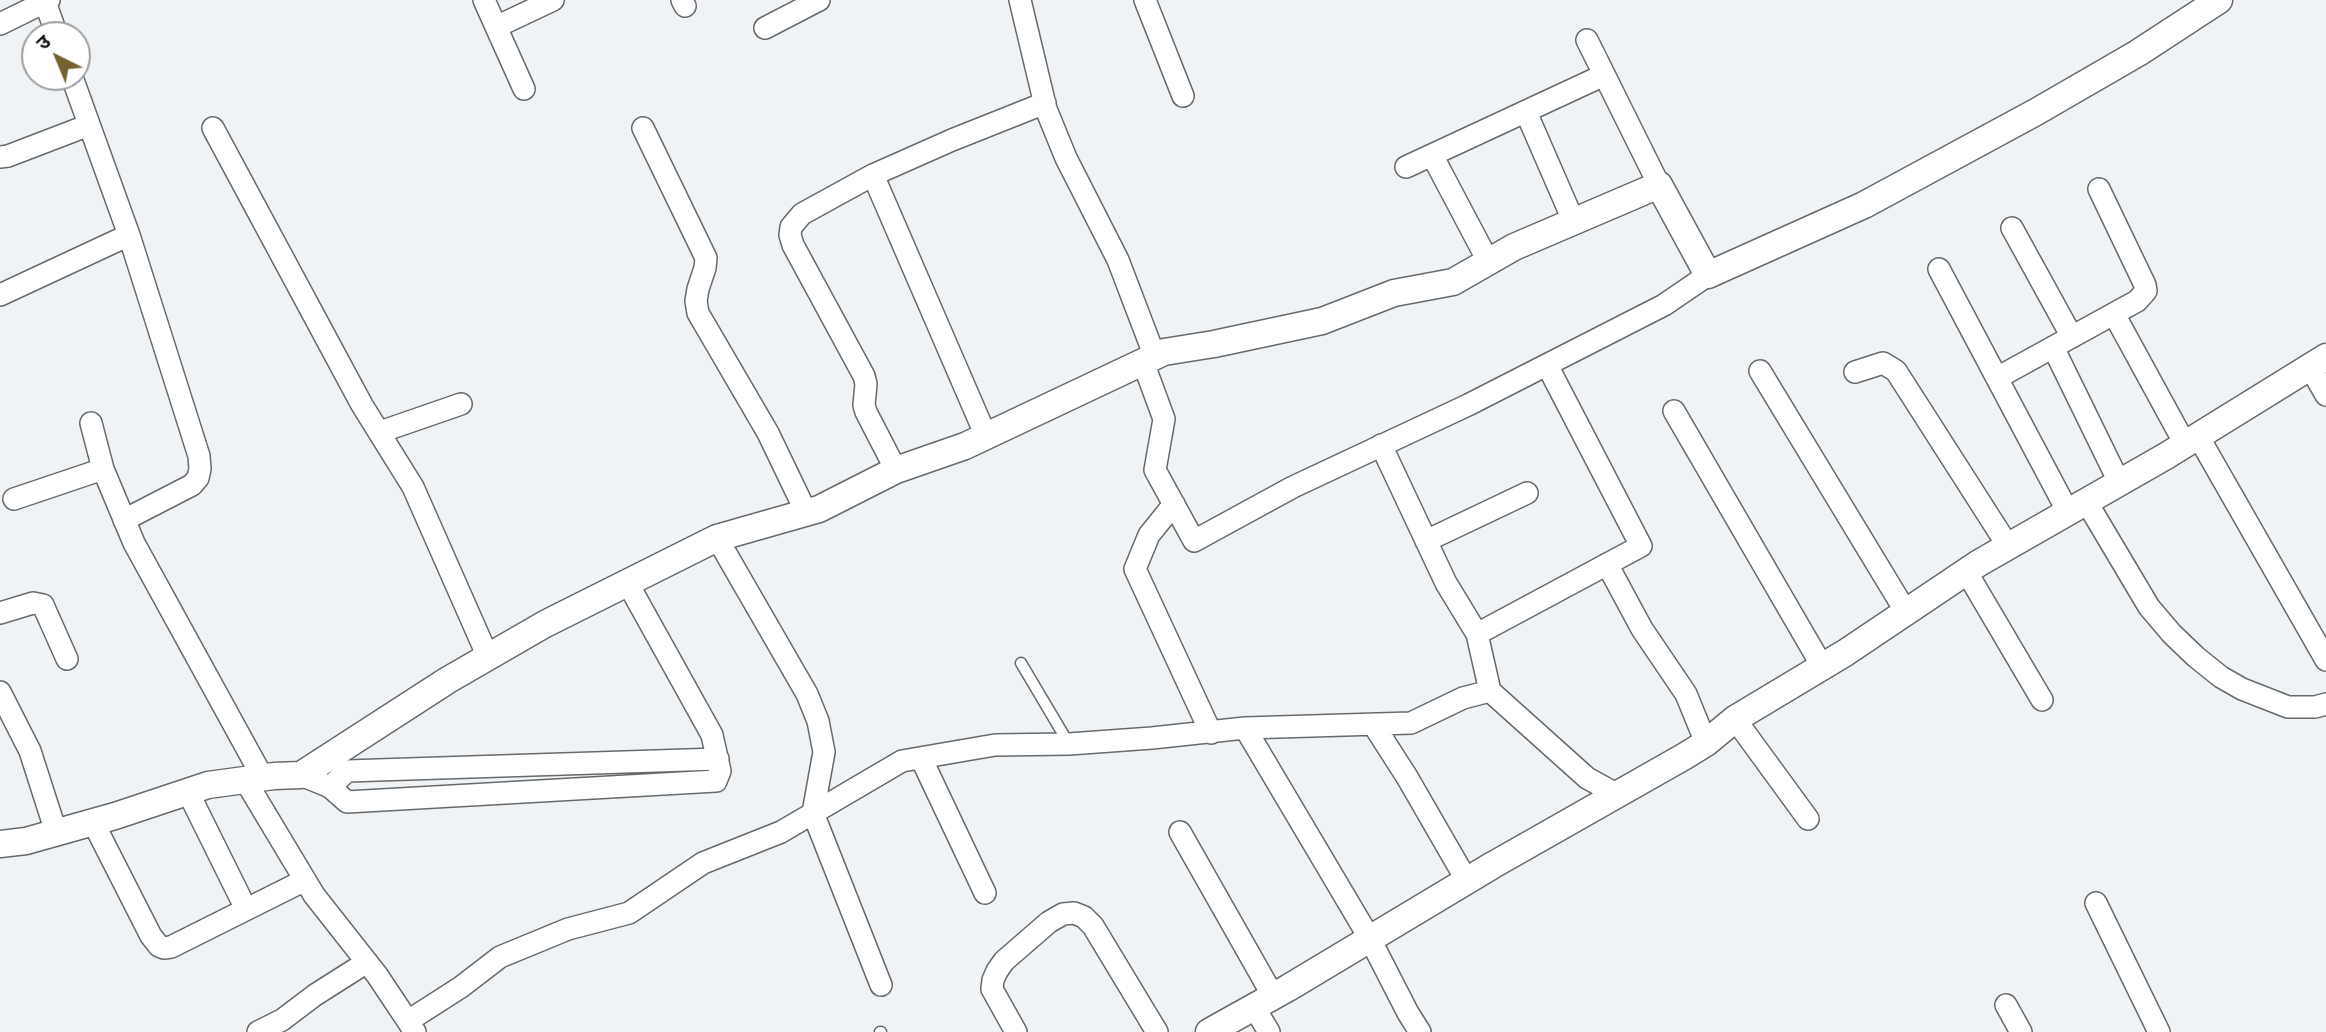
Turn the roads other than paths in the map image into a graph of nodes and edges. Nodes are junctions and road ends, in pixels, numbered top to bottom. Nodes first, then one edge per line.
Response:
1 (484, 0) edge
2 (553, 0) edge
3 (819, 0) edge
4 (1020, 0) edge
5 (1145, 0) edge
6 (2219, 0) edge
7 (47, 1) edge
8 (53, 21) edge
9 (0, 24) edge
10 (496, 27) junction
11 (765, 28) dead end
12 (1587, 40) dead end
13 (1604, 75) junction
14 (524, 89) dead end
15 (77, 91) edge
16 (1183, 96) dead end
17 (1045, 103) junction
18 (1525, 111) junction
19 (89, 125) junction
20 (213, 128) dead end
21 (643, 128) dead end
22 (1432, 155) junction
23 (0, 157) edge
24 (1406, 167) dead end
25 (873, 175) junction
26 (1660, 185) junction
27 (2099, 189) dead end
28 (1573, 220) junction
29 (2012, 228) dead end
30 (129, 235) junction
31 (1489, 261) junction
32 (1939, 269) dead end
33 (1707, 275) junction
34 (0, 295) edge
35 (2113, 314) junction
36 (2072, 337) junction
37 (2053, 348) junction
38 (1149, 359) junction
39 (2318, 362) edge
40 (1547, 365) junction
41 (1760, 371) dead end
42 (1855, 372) dead end
43 (1997, 378) junction
44 (2326, 394) edge
45 (461, 404) dead end
46 (1674, 411) dead end
47 (91, 423) dead end
48 (380, 432) junction
49 (986, 436) junction
50 (2192, 440) junction
51 (1381, 445) junction
52 (103, 469) junction
53 (896, 470) junction
54 (2119, 482) junction
55 (1527, 494) dead end
56 (14, 499) dead end
57 (1174, 504) junction
58 (2077, 506) junction
59 (806, 512) junction
60 (124, 520) junction
61 (717, 538) junction
62 (1426, 541) junction
63 (2008, 546) junction
64 (1607, 564) junction
65 (1966, 571) junction
66 (627, 582) junction
67 (1906, 612) junction
68 (0, 613) edge
69 (1478, 634) junction
70 (488, 657) junction
71 (67, 659) dead end
72 (2326, 660) edge
73 (1021, 663) dead end
74 (1822, 666) junction
75 (1490, 691) junction
76 (0, 692) edge
77 (2042, 700) dead end
78 (2326, 704) edge
79 (1735, 719) junction
80 (1373, 724) junction
81 (1245, 728) junction
82 (1211, 733) junction
83 (1706, 743) junction
84 (1069, 744) junction
85 (921, 758) junction
86 (718, 759) junction
87 (527, 764) junction
88 (301, 775) junction
89 (254, 779) junction
90 (330, 787) junction
91 (188, 792) junction
92 (529, 793) junction
93 (1615, 794) junction
94 (813, 813) junction
95 (1808, 819) dead end
96 (93, 822) junction
97 (56, 832) junction
98 (1180, 832) dead end
99 (0, 844) edge
100 (305, 880) junction
101 (1467, 881) junction
102 (985, 893) dead end
103 (2096, 903) dead end
104 (246, 909) junction
105 (1370, 939) junction
106 (367, 962) junction
107 (881, 985) dead end
108 (1263, 1002) junction
109 (2006, 1005) dead end
110 (411, 1027) edge
111 (258, 1032) edge
112 (1016, 1032) edge
113 (1157, 1032) edge
114 (1209, 1032) edge
115 (1269, 1032) edge
116 (1420, 1032) edge
117 (2021, 1032) edge
118 (2159, 1032) edge

1 - 10 street
2 - 10 street
3 - 11 street
4 - 17 street
5 - 16 street
6 - 33 street
7 - 8 street
7 - 9 street
10 - 14 street
12 - 13 street
13 - 18 street
13 - 26 street
15 - 19 street
17 - 25 street
17 - 38 street
18 - 22 street
18 - 28 street
19 - 23 street
19 - 30 street
20 - 48 street
21 - 59 street
22 - 24 street
22 - 31 street
25 - 49 street
25 - 53 street
26 - 28 street
26 - 33 street
27 - 35 street
28 - 31 street
29 - 36 street
30 - 34 street
30 - 60 street
31 - 38 street
32 - 43 street
33 - 40 street
35 - 36 street
35 - 50 street
36 - 37 street
37 - 43 street
37 - 54 street
38 - 49 street
38 - 57 street
39 - 44 street
39 - 50 street
40 - 51 street
40 - 64 street
41 - 67 street
42 - 63 street
43 - 58 street
45 - 48 street
46 - 74 street
47 - 52 street
48 - 70 street
49 - 53 street
50 - 54 street
50 - 72 street
51 - 57 street
51 - 62 street
52 - 56 street
52 - 60 street
53 - 59 street
54 - 58 street
55 - 62 street
57 - 82 street
58 - 63 street
58 - 78 street
59 - 61 street
60 - 89 street
61 - 66 street
61 - 94 street
62 - 69 street
63 - 65 street
64 - 69 street
64 - 83 street
65 - 67 street
65 - 77 street
66 - 70 street
66 - 86 street
67 - 74 street
68 - 71 street
69 - 75 street
70 - 88 street
73 - 84 lane
74 - 79 street
75 - 80 street
75 - 93 street
76 - 97 street
79 - 83 street
79 - 95 street
80 - 81 street
80 - 101 street
81 - 82 street
81 - 105 street
82 - 84 street
83 - 93 street
84 - 85 street
85 - 94 street
85 - 102 street
86 - 87 street
86 - 92 street
87 - 90 street
87 - 92 street
88 - 89 street
88 - 90 street
89 - 91 street
89 - 100 street
90 - 92 street
91 - 96 street
91 - 104 street
93 - 101 street
94 - 107 street
94 - 110 street
96 - 97 street
96 - 104 street
97 - 99 street
98 - 108 street
100 - 104 street
100 - 106 street
101 - 105 street
103 - 118 street
105 - 108 street
105 - 116 street
106 - 110 street
106 - 111 street
108 - 114 street
108 - 115 street
109 - 117 street
112 - 113 street

